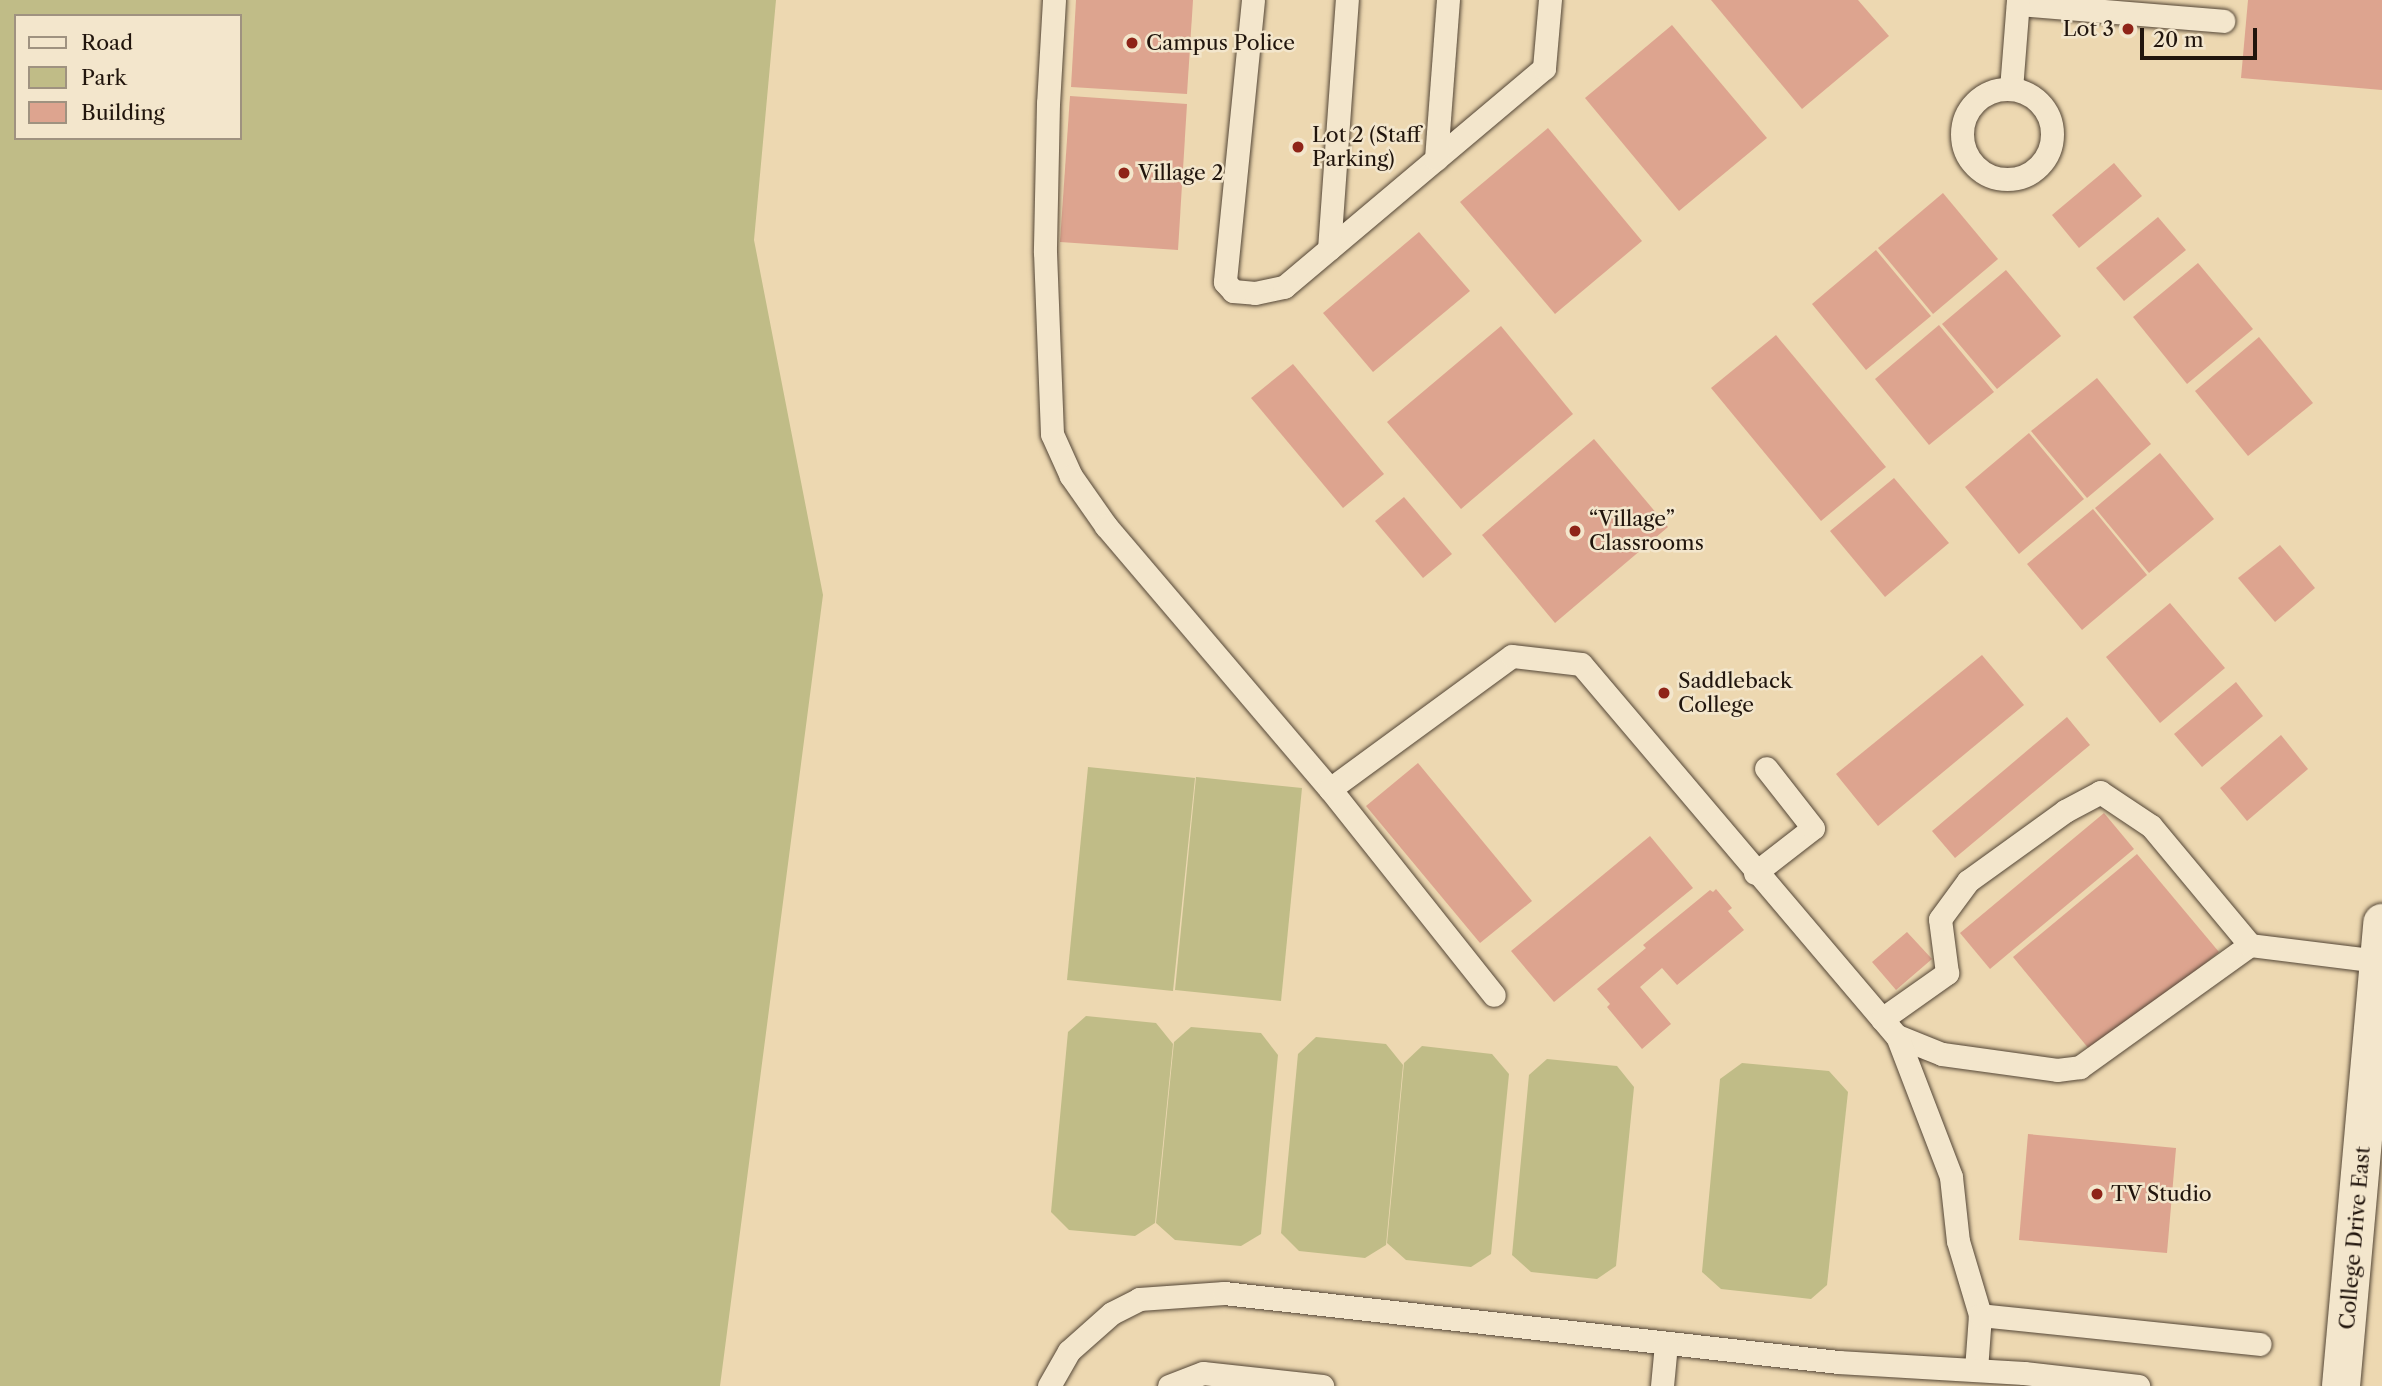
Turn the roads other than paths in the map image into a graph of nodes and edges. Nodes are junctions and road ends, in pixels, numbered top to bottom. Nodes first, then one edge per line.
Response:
1 (1054, 0) edge
2 (1253, 0) edge
3 (1348, 0) edge
4 (1448, 0) edge
5 (1550, 0) edge
6 (2018, 2) edge
7 (2223, 21) dead end
8 (2011, 89) dead end
9 (1436, 159) junction
10 (1329, 249) junction
11 (1766, 768) dead end
12 (1330, 789) junction
13 (1755, 873) junction
14 (2382, 923) edge
15 (2250, 945) junction
16 (2379, 961) junction
17 (1494, 995) dead end
18 (1890, 1028) junction
19 (1980, 1315) junction
20 (1667, 1344) junction
21 (2259, 1344) dead end
22 (1976, 1370) junction
23 (1049, 1386) edge
24 (1169, 1386) edge
25 (1322, 1386) edge
26 (1662, 1386) edge
27 (2138, 1386) edge
28 (2341, 1386) edge

1 - 12 lane
2 - 10 lane
3 - 10 lane
4 - 9 lane
5 - 9 lane
6 - 7 lane
6 - 8 lane
9 - 10 lane
11 - 13 lane
12 - 13 lane
12 - 17 lane
13 - 18 lane
14 - 16 street, College Drive East
15 - 16 lane
15 - 18 lane
15 - 18 lane
16 - 28 street, College Drive East
18 - 19 lane
19 - 21 lane
19 - 22 lane
20 - 22 lane
20 - 23 lane
20 - 26 lane
22 - 27 lane
24 - 25 lane

